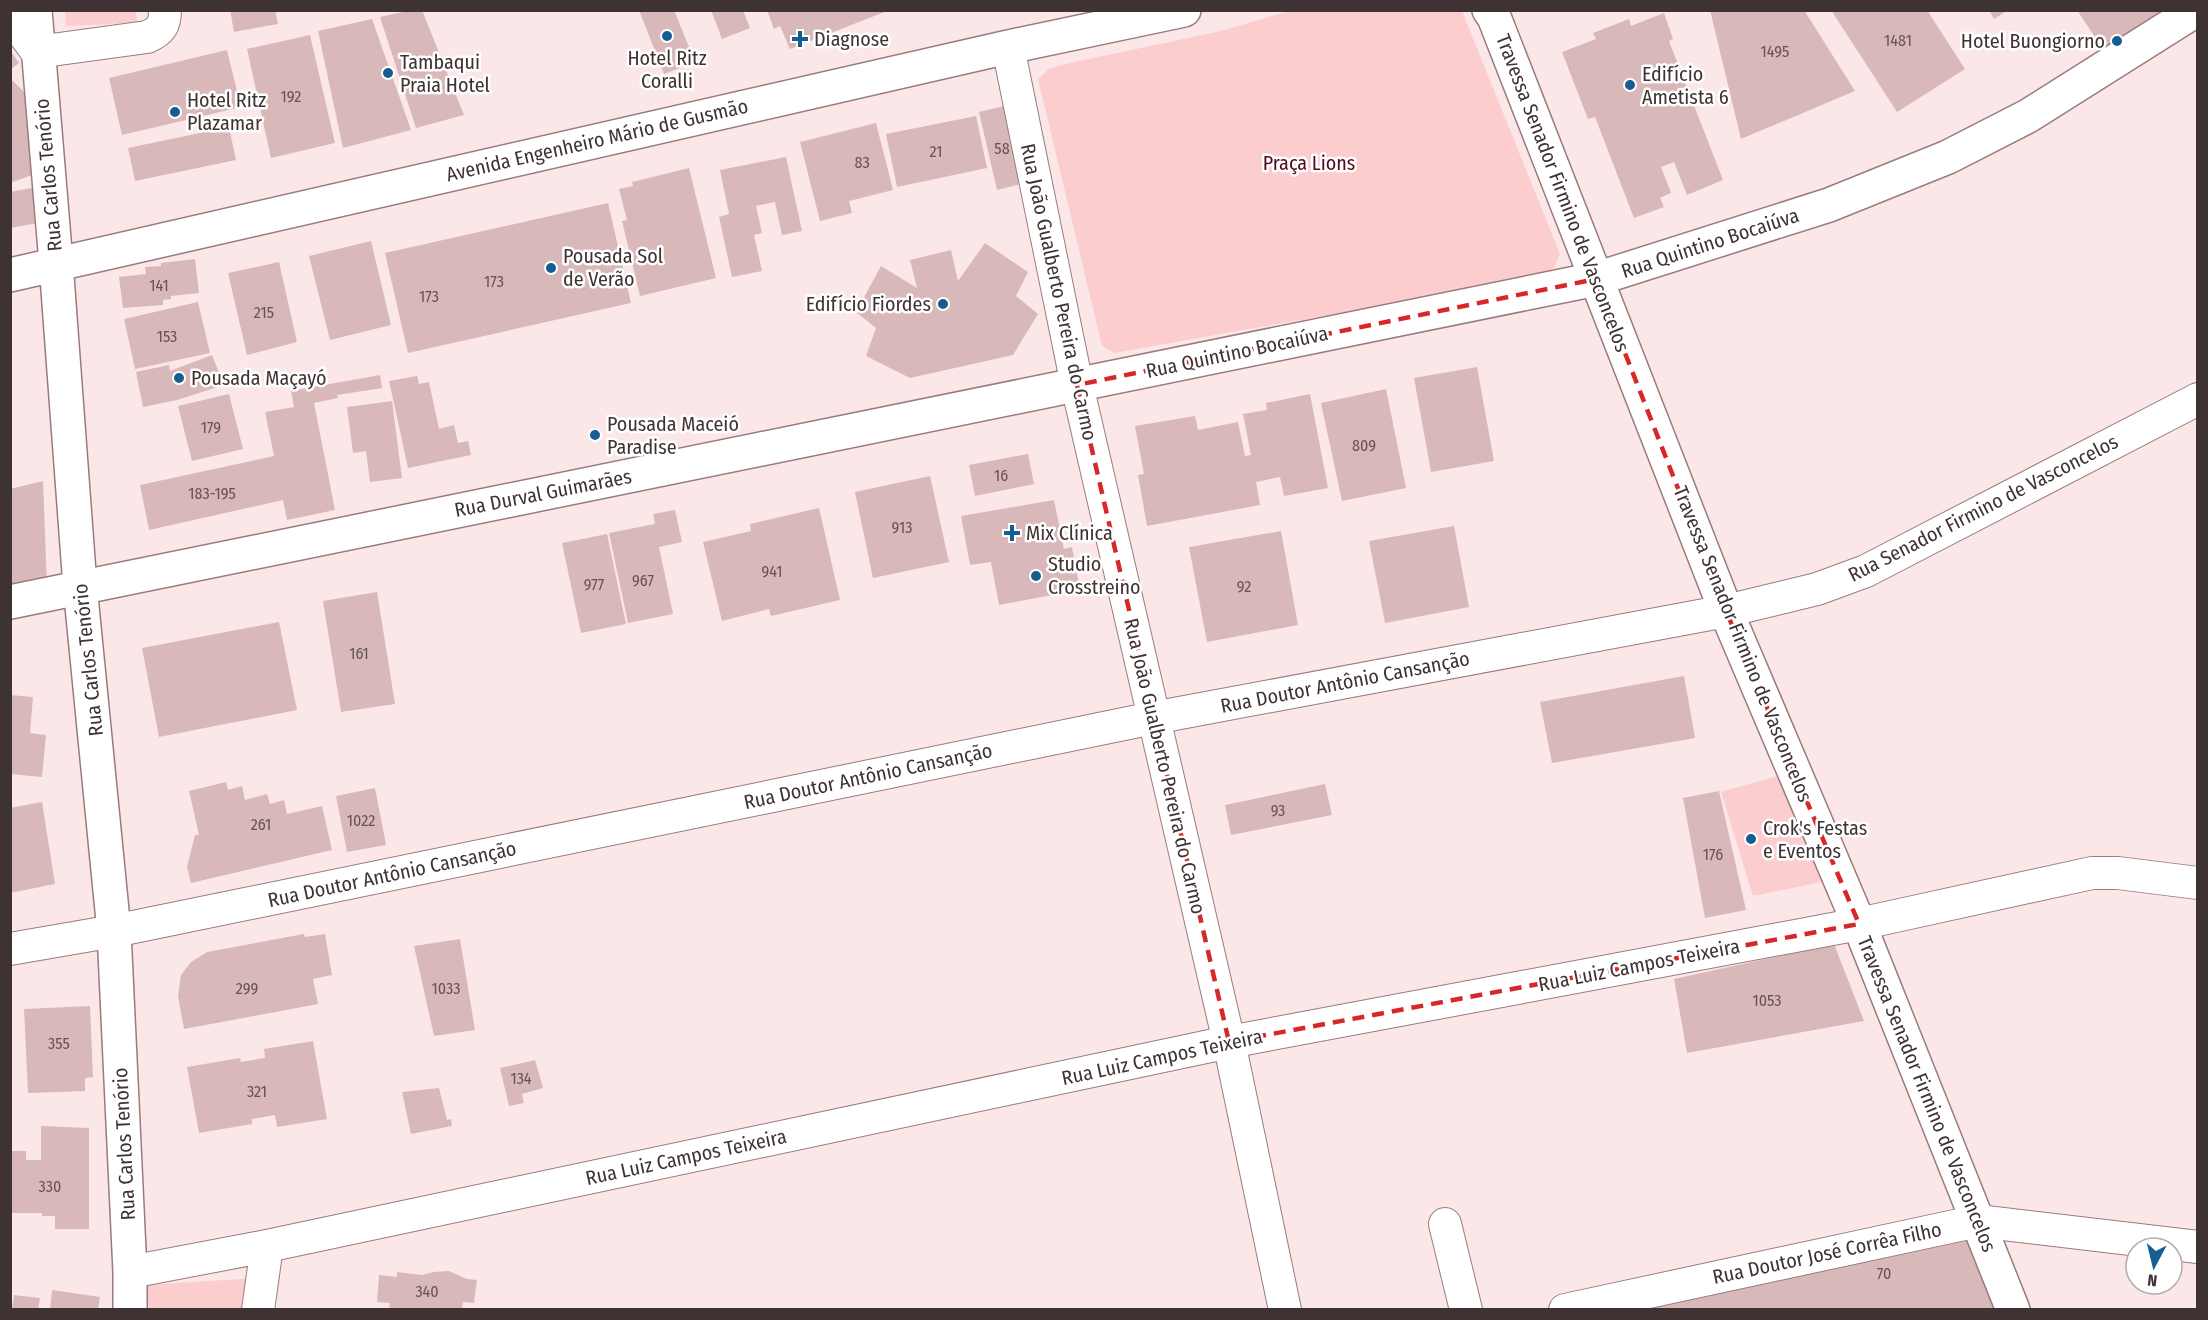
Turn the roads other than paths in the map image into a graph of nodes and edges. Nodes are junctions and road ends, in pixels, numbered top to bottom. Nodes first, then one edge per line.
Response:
1 (35, 10) edge
2 (165, 10) edge
3 (1184, 10) edge
4 (2196, 10) edge
5 (1497, 13) edge
6 (10, 15) edge
7 (1008, 47) junction
8 (37, 52) junction
9 (56, 263) junction
10 (10, 275) edge
11 (1596, 279) junction
12 (1077, 385) junction
13 (2198, 399) edge
14 (80, 586) junction
15 (10, 602) edge
16 (1726, 611) junction
17 (1153, 718) junction
18 (2198, 883) edge
19 (1859, 924) junction
20 (114, 931) junction
21 (10, 949) edge
22 (1228, 1042) junction
23 (1978, 1221) junction
24 (1444, 1224) dead end
25 (267, 1246) junction
26 (2198, 1247) edge
27 (130, 1272) junction
28 (130, 1310) edge
29 (258, 1310) edge
30 (1285, 1310) edge
31 (1466, 1310) edge
32 (1565, 1310) edge
33 (2013, 1310) edge

1 - 8 street, Rua Carlos Tenório
2 - 8 street
3 - 7 street, Avenida Engenheiro Mário de Gusmão
4 - 11 street, Rua Quintino Bocaiúva
5 - 11 street, Travessa Senador Firmino de Vasconcelos
6 - 8 street
7 - 9 street, Avenida Engenheiro Mário de Gusmão
7 - 12 street, Rua João Gualberto Pereira do Carmo
8 - 9 street, Rua Carlos Tenório
9 - 10 street, Avenida Engenheiro Mário de Gusmão
9 - 14 street, Rua Carlos Tenório
11 - 12 street, Rua Quintino Bocaiúva
11 - 16 street, Travessa Senador Firmino de Vasconcelos
12 - 14 street, Rua Durval Guimarães
12 - 17 street, Rua João Gualberto Pereira do Carmo
13 - 16 street, Rua Senador Firmino de Vasconcelos
14 - 15 street, Rua Durval Guimarães
14 - 20 street, Rua Carlos Tenório
16 - 17 street, Rua Doutor Antônio Cansanção
16 - 19 street, Travessa Senador Firmino de Vasconcelos
17 - 20 street, Rua Doutor Antônio Cansanção
17 - 22 street, Rua João Gualberto Pereira do Carmo
18 - 19 street, Rua Luiz Campos Teixeira
19 - 22 street, Rua Luiz Campos Teixeira
19 - 23 street, Travessa Senador Firmino de Vasconcelos
20 - 21 street, Rua Doutor Antônio Cansanção
20 - 27 street, Rua Carlos Tenório
22 - 25 street, Rua Luiz Campos Teixeira
22 - 30 street, Rua João Gualberto Pereira do Carmo
23 - 26 street, Rua Doutor José Corrêa Filho
23 - 32 street, Rua Doutor José Corrêa Filho
23 - 33 street, Travessa Senador Firmino de Vasconcelos
24 - 31 street
25 - 27 street, Rua Luiz Campos Teixeira
25 - 29 street
27 - 28 street, Rua Carlos Tenório

